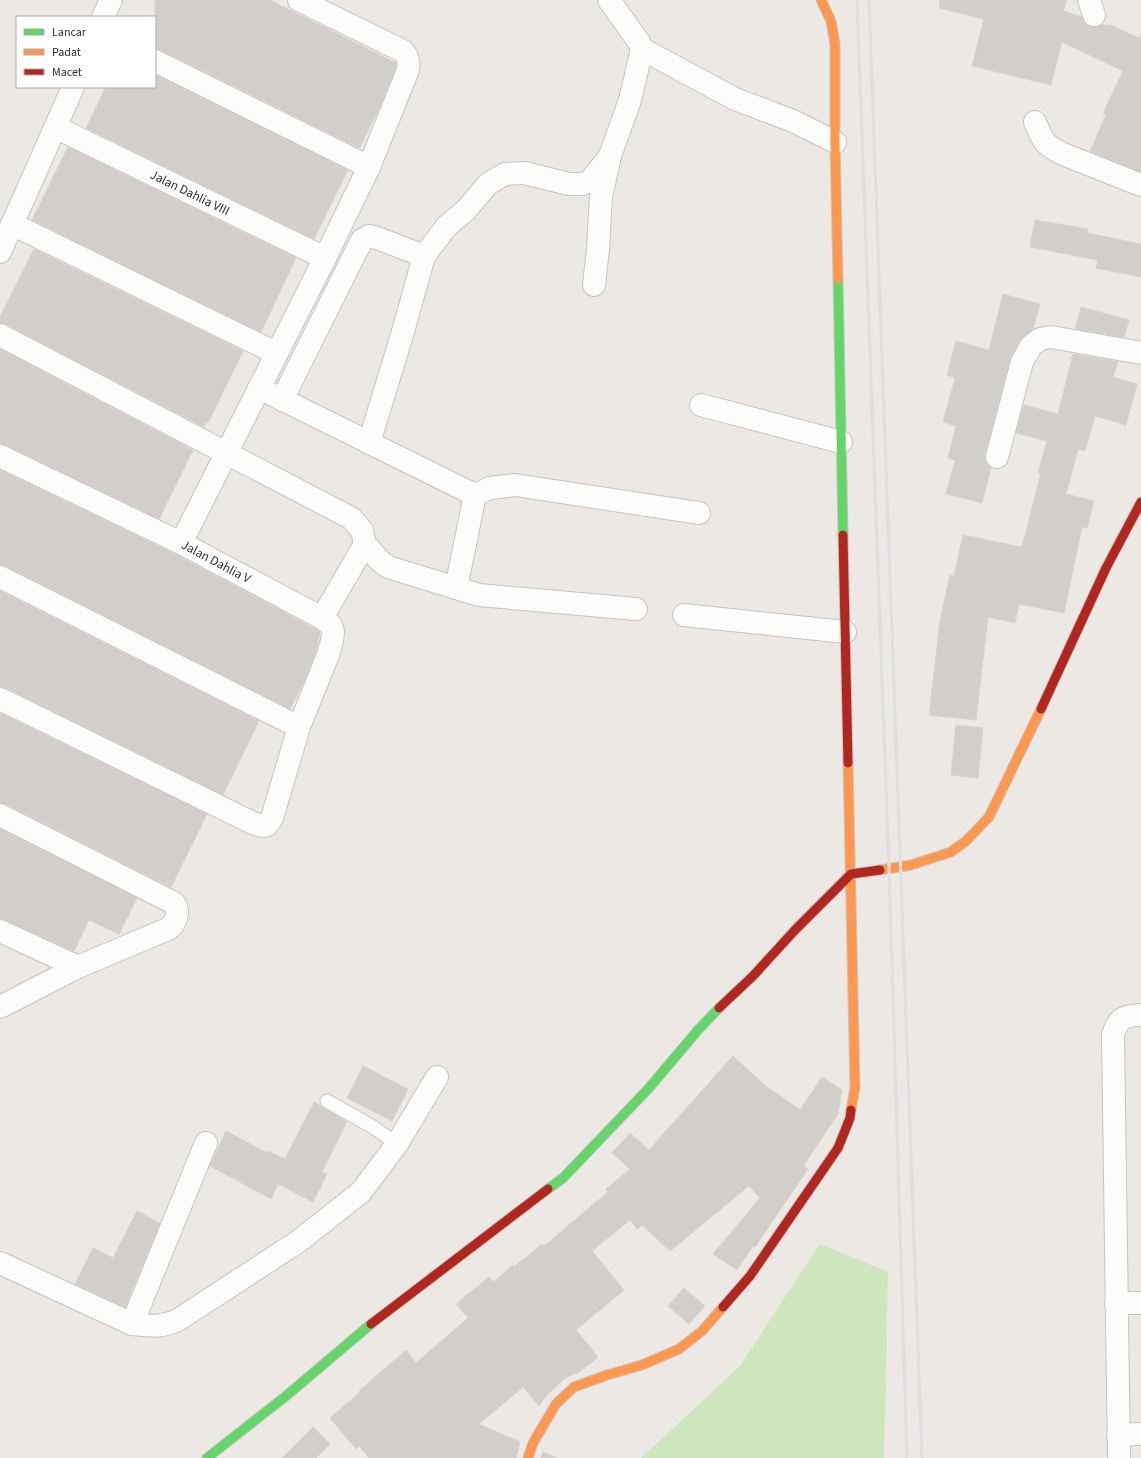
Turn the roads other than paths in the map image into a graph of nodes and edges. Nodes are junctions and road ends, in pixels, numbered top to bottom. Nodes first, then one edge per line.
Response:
1 (111, 0) edge
2 (299, 0) edge
3 (609, 0) edge
4 (821, 0) edge
5 (103, 16) edge
6 (642, 49) junction
7 (156, 61) edge
8 (73, 88) edge
9 (1035, 122) dead end
10 (55, 127) junction
11 (835, 142) junction
12 (610, 156) junction
13 (368, 167) junction
14 (1141, 185) edge
15 (12, 224) junction
16 (0, 252) edge
17 (424, 256) junction
18 (325, 258) junction
19 (594, 285) dead end
20 (0, 335) edge
21 (276, 353) junction
22 (1141, 353) edge
23 (258, 388) junction
24 (282, 400) junction
25 (701, 404) dead end
26 (840, 442) junction
27 (369, 443) junction
28 (227, 452) junction
29 (0, 456) edge
30 (997, 457) dead end
31 (475, 496) junction
32 (1140, 507) edge
33 (699, 513) dead end
34 (181, 543) junction
35 (365, 544) junction
36 (0, 577) edge
37 (456, 588) junction
38 (636, 609) dead end
39 (684, 615) dead end
40 (322, 618) junction
41 (845, 632) junction
42 (0, 699) edge
43 (299, 728) junction
44 (0, 815) edge
45 (851, 874) junction
46 (0, 931) edge
47 (78, 967) junction
48 (0, 1007) edge
49 (1141, 1015) edge
50 (437, 1077) dead end
51 (327, 1101) dead end
52 (206, 1143) dead end
53 (397, 1144) junction
54 (0, 1263) edge
55 (1116, 1303) junction
56 (1141, 1303) edge
57 (132, 1324) junction
58 (1118, 1434) junction
59 (1141, 1434) edge
60 (207, 1458) edge
61 (528, 1458) edge
62 (1119, 1458) edge

1 - 5 street
2 - 13 street
3 - 6 street
4 - 11 street
6 - 11 street
6 - 12 street
7 - 13 street
8 - 10 street
9 - 14 street
10 - 15 street
10 - 18 street, Jalan Dahlia VIII
11 - 26 street
12 - 17 street
12 - 19 street
13 - 18 street
15 - 16 street
15 - 21 street
17 - 24 street
17 - 27 street
18 - 21 street
20 - 28 street
21 - 23 street
22 - 30 street
23 - 24 street
23 - 28 street
24 - 27 street
25 - 26 street
26 - 41 street
27 - 31 street
28 - 34 street
28 - 35 street
29 - 34 street, Jalan Dahlia V
31 - 33 street
31 - 37 street
32 - 45 street
34 - 40 street, Jalan Dahlia V
35 - 37 street
35 - 40 street
36 - 43 street
37 - 38 street
39 - 41 street
40 - 43 street, Jalan Dahlia V
41 - 45 street
42 - 43 street, Jalan Dahlia V
44 - 47 street
45 - 60 street
45 - 61 street
46 - 47 street
47 - 48 street
49 - 55 street
50 - 53 street
51 - 53 lane
52 - 57 street
53 - 57 street
54 - 57 street
55 - 56 street
55 - 58 street
58 - 59 street
58 - 62 street

